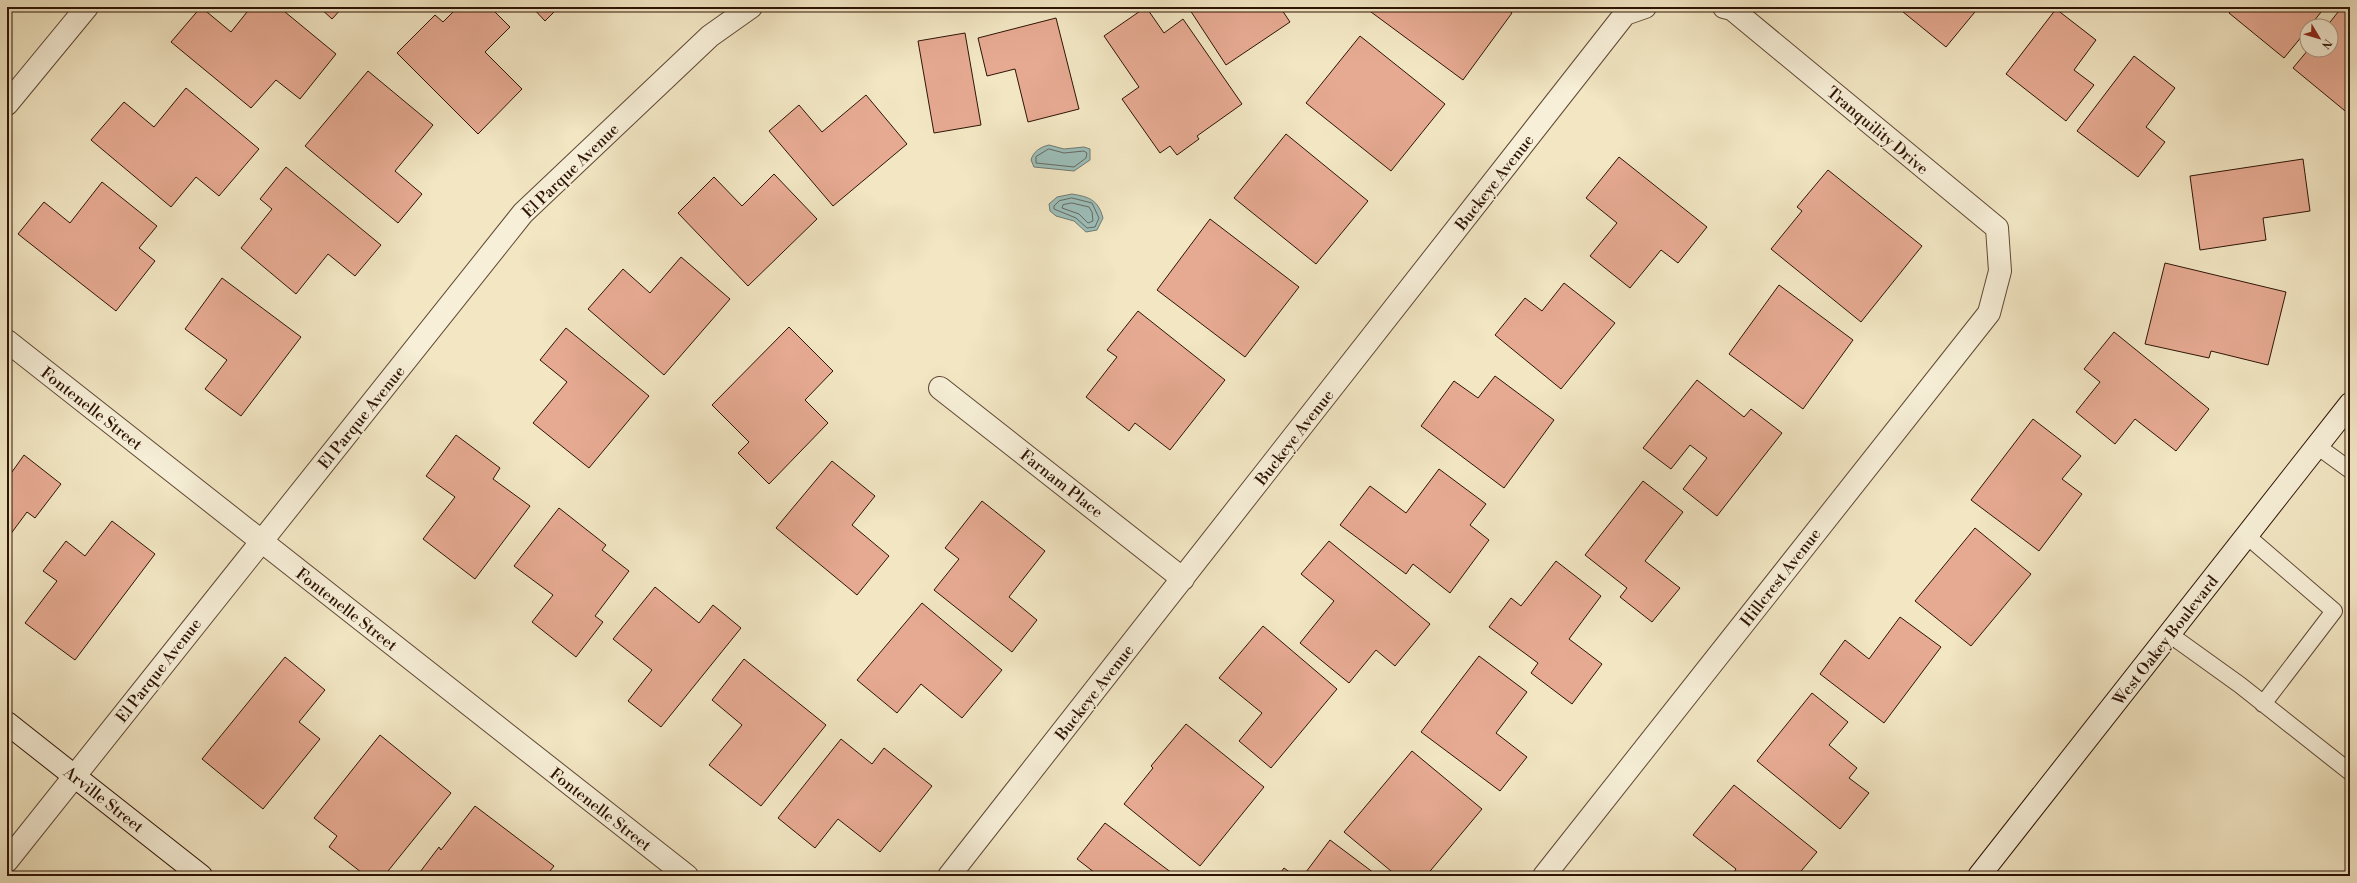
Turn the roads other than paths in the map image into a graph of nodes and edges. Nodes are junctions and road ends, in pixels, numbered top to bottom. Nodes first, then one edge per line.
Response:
1 (87, 7) edge
2 (751, 7) edge
3 (1645, 7) edge
4 (1724, 7) edge
5 (7, 104) edge
6 (2000, 271) joint
7 (7, 341) edge
8 (940, 388) dead end
9 (2350, 404) edge
10 (2317, 446) junction
11 (2350, 470) edge
12 (2247, 536) junction
13 (261, 541) junction
14 (1183, 578) junction
15 (2170, 634) junction
16 (2264, 704) junction
17 (7, 723) edge
18 (2350, 772) edge
19 (75, 776) junction
20 (7, 861) edge
21 (201, 876) edge
22 (687, 876) edge
23 (949, 876) edge
24 (1544, 876) edge
25 (1979, 876) edge

1 - 5 street
2 - 13 street, El Parque Avenue
3 - 14 street, Buckeye Avenue
4 - 6 street, Tranquility Drive
6 - 24 street, Hillcrest Avenue
7 - 13 street, Fontenelle Street
8 - 14 street, Farnam Place
9 - 10 street, West Oakey Boulevard
10 - 11 lane
10 - 12 street, West Oakey Boulevard
12 - 15 street, West Oakey Boulevard
12 - 16 lane
13 - 19 street, El Parque Avenue
13 - 22 street, Fontenelle Street
14 - 23 street, Buckeye Avenue
15 - 16 lane
15 - 25 street, West Oakey Boulevard
16 - 18 lane
17 - 19 street, Arville Street
19 - 20 street, El Parque Avenue
19 - 21 street, Arville Street

